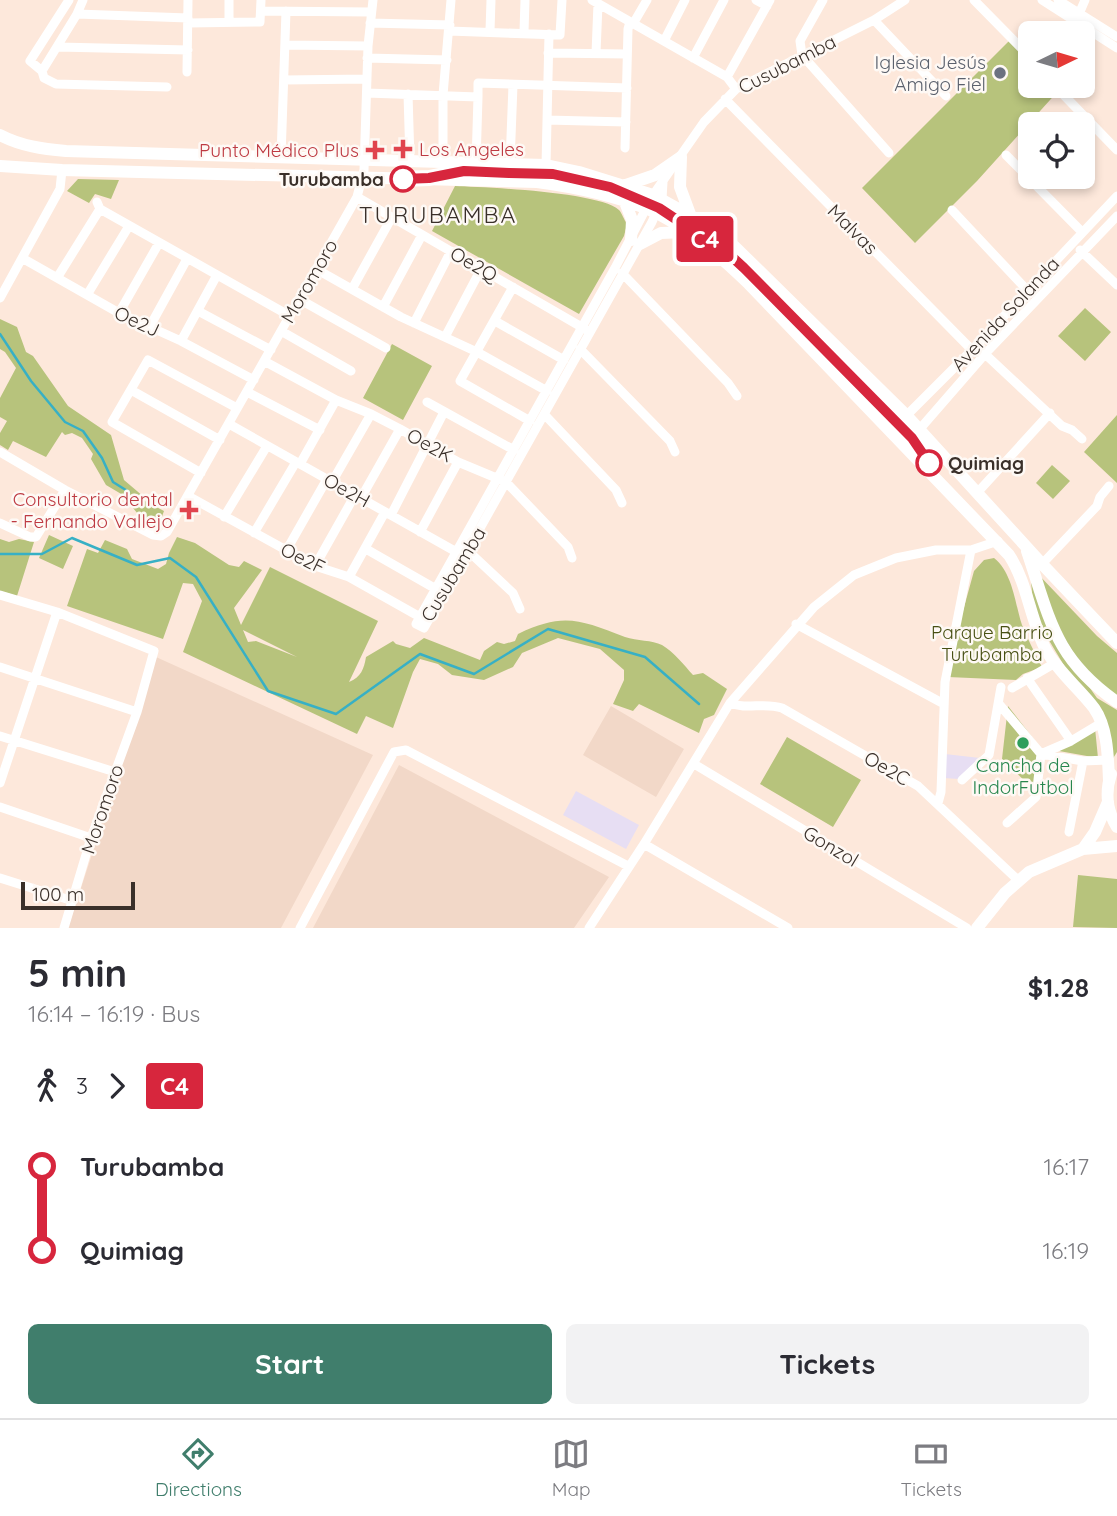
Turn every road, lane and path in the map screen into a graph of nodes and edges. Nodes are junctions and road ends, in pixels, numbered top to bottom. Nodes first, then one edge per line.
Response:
1 (69, 0) edge
2 (83, 0) edge
3 (188, 0) edge
4 (229, 0) edge
5 (261, 0) edge
6 (329, 0) edge
7 (373, 0) edge
8 (451, 0) edge
9 (491, 0) edge
10 (525, 0) edge
11 (562, 0) edge
12 (647, 0) edge
13 (685, 0) edge
14 (724, 0) edge
15 (756, 0) edge
16 (823, 0) edge
17 (905, 0) edge
18 (974, 0) edge
19 (1042, 0) edge
20 (1058, 0) edge
21 (1086, 0) edge
22 (600, 3) edge
23 (769, 3) edge
24 (292, 7) edge
25 (328, 10) junction
26 (261, 11) junction
27 (371, 12) junction
28 (77, 14) junction
29 (1079, 14) junction
30 (188, 20) junction
31 (874, 20) junction
32 (229, 22) junction
33 (370, 23) junction
34 (632, 23) junction
35 (449, 28) junction
36 (490, 32) junction
37 (524, 32) junction
38 (549, 34) junction
39 (1117, 37) edge
40 (664, 41) junction
41 (285, 45) junction
42 (1018, 45) edge
43 (368, 46) junction
44 (58, 47) junction
45 (1117, 48) edge
46 (188, 50) junction
47 (548, 53) junction
48 (596, 53) junction
49 (627, 54) junction
50 (802, 55) junction
51 (367, 58) junction
52 (693, 58) junction
53 (447, 60) junction
54 (42, 71) junction
55 (187, 72) dead end
56 (727, 78) junction
57 (367, 79) junction
58 (284, 80) junction
59 (513, 85) junction
60 (548, 86) junction
61 (167, 87) dead end
62 (627, 88) junction
63 (736, 89) junction
64 (367, 93) junction
65 (408, 94) junction
66 (443, 95) junction
67 (946, 96) dead end
68 (478, 97) junction
69 (1067, 98) edge
70 (725, 99) junction
71 (547, 120) junction
72 (626, 122) junction
73 (0, 135) edge
74 (625, 148) dead end
75 (1117, 150) edge
76 (889, 153) dead end
77 (1006, 155) dead end
78 (281, 157) junction
79 (681, 158) junction
80 (365, 160) junction
81 (410, 161) junction
82 (443, 162) junction
83 (476, 163) junction
84 (510, 163) junction
85 (546, 165) junction
86 (0, 166) edge
87 (62, 170) junction
88 (363, 178) junction
89 (626, 185) junction
90 (1117, 196) edge
91 (357, 197) junction
92 (658, 197) junction
93 (625, 202) junction
94 (952, 210) dead end
95 (652, 211) junction
96 (691, 214) junction
97 (1117, 216) edge
98 (392, 217) junction
99 (129, 226) junction
100 (685, 232) junction
101 (1083, 232) junction
102 (422, 234) junction
103 (635, 242) junction
104 (1072, 242) junction
105 (159, 243) junction
106 (451, 251) junction
107 (1083, 253) junction
108 (22, 258) junction
109 (187, 259) junction
110 (316, 269) junction
111 (481, 269) junction
112 (622, 273) junction
113 (217, 275) junction
114 (57, 278) junction
115 (1117, 285) edge
116 (513, 287) junction
117 (352, 289) junction
118 (1027, 290) junction
119 (87, 295) junction
120 (0, 298) edge
121 (299, 299) junction
122 (383, 307) junction
123 (198, 311) junction
124 (118, 313) junction
125 (290, 316) junction
126 (495, 321) junction
127 (414, 323) junction
128 (149, 327) junction
129 (586, 329) junction
130 (281, 331) junction
131 (445, 337) junction
132 (181, 341) junction
133 (386, 348) dead end
134 (580, 349) junction
135 (271, 350) junction
136 (972, 350) junction
137 (477, 352) junction
138 (985, 354) junction
139 (564, 359) junction
140 (264, 361) junction
141 (351, 371) dead end
142 (254, 380) junction
143 (131, 390) junction
144 (547, 391) junction
145 (247, 392) junction
146 (737, 396) dead end
147 (336, 400) junction
148 (427, 402) dead end
149 (237, 408) junction
150 (444, 412) junction
151 (1050, 413) junction
152 (371, 414) junction
153 (544, 414) junction
154 (907, 416) junction
155 (530, 421) junction
156 (229, 424) junction
157 (320, 429) junction
158 (400, 429) junction
159 (920, 430) junction
160 (891, 431) junction
161 (1082, 439) dead end
162 (220, 440) junction
163 (428, 445) junction
164 (267, 446) junction
165 (905, 446) junction
166 (514, 450) junction
167 (0, 452) edge
168 (675, 452) dead end
169 (458, 462) junction
170 (298, 463) junction
171 (201, 473) junction
172 (502, 480) junction
173 (329, 481) junction
174 (1110, 486) dead end
175 (65, 489) junction
176 (977, 493) junction
177 (188, 496) junction
178 (358, 497) junction
179 (622, 503) dead end
180 (388, 514) junction
181 (224, 517) junction
182 (0, 523) edge
183 (420, 532) junction
184 (254, 533) junction
185 (998, 541) junction
186 (1025, 545) junction
187 (366, 549) junction
188 (971, 550) junction
189 (286, 551) junction
190 (462, 551) junction
191 (572, 558) dead end
192 (1042, 564) junction
193 (315, 566) junction
194 (349, 577) junction
195 (436, 589) junction
196 (0, 595) edge
197 (520, 608) dead end
198 (57, 612) junction
199 (420, 617) junction
200 (796, 624) junction
201 (1117, 643) edge
202 (1055, 663) junction
203 (0, 667) edge
204 (1027, 678) junction
205 (35, 679) junction
206 (1001, 687) dead end
207 (1012, 688) dead end
208 (1117, 702) edge
209 (730, 703) junction
210 (944, 704) junction
211 (999, 704) junction
212 (136, 712) junction
213 (1101, 723) junction
214 (0, 736) edge
215 (14, 741) junction
216 (1071, 741) junction
217 (1041, 754) junction
218 (1113, 760) edge
219 (1083, 761) junction
220 (694, 764) junction
221 (114, 772) junction
222 (962, 780) dead end
223 (0, 783) edge
224 (1108, 802) junction
225 (938, 803) junction
226 (0, 807) edge
227 (1007, 823) dead end
228 (1117, 827) edge
229 (1069, 832) dead end
230 (91, 838) junction
231 (644, 844) junction
232 (1117, 846) edge
233 (1083, 849) junction
234 (628, 866) junction
235 (0, 878) edge
236 (1019, 881) junction
237 (73, 901) junction
238 (64, 928) edge
239 (300, 928) edge
240 (589, 928) edge
241 (788, 928) edge
242 (967, 928) edge
243 (977, 928) edge

1 - 54 street
2 - 28 street
3 - 30 street
4 - 32 street
5 - 26 street
6 - 25 street
7 - 27 street, Moromoro
8 - 35 street
9 - 36 street
10 - 37 street
11 - 38 street
12 - 34 street
13 - 40 street
14 - 52 street
15 - 23 street
16 - 50 street
17 - 31 street, Cusubamba
18 - 42 street
19 - 45 street
20 - 29 street
21 - 29 street
22 - 34 street
22 - 48 street
23 - 56 street
24 - 25 street
24 - 26 street
24 - 41 street
25 - 27 street
26 - 32 street
27 - 33 street, Moromoro
28 - 30 street
28 - 44 street
29 - 39 street
30 - 32 street
30 - 46 street
31 - 50 street, Cusubamba
31 - 67 street
33 - 35 street
33 - 43 street, Moromoro
34 - 40 street
34 - 49 street
35 - 36 street
35 - 53 street
36 - 37 street
37 - 38 street
38 - 47 street
40 - 52 street
41 - 43 street
41 - 58 street
43 - 51 street, Moromoro
44 - 46 street
44 - 54 street
46 - 55 street
47 - 48 street
47 - 60 street
48 - 49 street
49 - 62 street
50 - 63 street, Cusubamba
50 - 76 street
51 - 53 street
51 - 57 street, Moromoro
52 - 56 street
53 - 66 street
54 - 61 street
56 - 63 street
57 - 58 street
57 - 64 street, Moromoro
58 - 78 street
59 - 60 street
59 - 68 street
59 - 84 street
60 - 62 street
60 - 71 street
62 - 72 street
63 - 70 street, Cusubamba
64 - 65 street
64 - 80 street, Moromoro
65 - 66 street
65 - 81 street
66 - 68 street
66 - 82 street
68 - 83 street
69 - 75 street
70 - 79 street, Cusubamba
70 - 136 street, Malvas
71 - 72 street
71 - 85 street
72 - 74 street
73 - 78 main road
77 - 101 street
78 - 80 main road
79 - 89 main road
79 - 92 street, Cusubamba
79 - 96 main road
80 - 81 main road
80 - 88 street, Moromoro
81 - 82 main road
82 - 83 main road
83 - 84 main road
84 - 85 main road
85 - 89 main road
86 - 87 main road
87 - 88 main road
87 - 108 street
88 - 91 street, Moromoro
88 - 93 main road
89 - 92 main road
90 - 101 street, Avenida Solanda
91 - 98 street, Oe2Q
91 - 110 street, Moromoro
92 - 95 street, Cusubamba
92 - 96 main road
93 - 95 main road
93 - 103 main road
94 - 118 street
95 - 100 main road
95 - 103 street, Cusubamba
96 - 154 main road
97 - 107 street, Avenida Solanda
98 - 102 street, Oe2Q
98 - 117 street
99 - 105 street
99 - 114 street
99 - 119 street
100 - 103 main road
100 - 160 main road
101 - 104 street, Avenida Solanda
102 - 106 street, Oe2Q
102 - 122 street
103 - 112 street, Cusubamba
103 - 129 street, Cusubamba
104 - 107 street
104 - 118 street, Avenida Solanda
105 - 109 street
105 - 124 street
106 - 111 street, Oe2Q
106 - 127 street
107 - 115 street
107 - 138 street, Avenida Solanda
108 - 114 street, Oe2J
108 - 120 street
109 - 113 street
109 - 128 street
110 - 117 street
110 - 121 street, Moromoro
111 - 116 street, Oe2Q
111 - 131 street
112 - 129 street, Cusubamba
112 - 146 street
113 - 123 street
113 - 125 street
114 - 119 street, Oe2J
116 - 126 street
116 - 129 street, Oe2Q
117 - 122 street
118 - 136 street, Avenida Solanda
119 - 124 street, Oe2J
121 - 125 street, Moromoro
121 - 133 street
122 - 127 street
123 - 132 street
123 - 135 street
124 - 128 street, Oe2J
125 - 130 street, Moromoro
126 - 137 street
126 - 139 street
127 - 131 street
128 - 132 street, Oe2J
129 - 134 street, Cusubamba
129 - 139 street, Cusubamba
130 - 135 street, Moromoro
130 - 141 street
131 - 137 street
132 - 142 street, Oe2J
134 - 153 street, Cusubamba
134 - 168 street
135 - 140 street, Moromoro
136 - 138 street, Malvas
136 - 154 street, Avenida Solanda
137 - 144 street
137 - 155 street
138 - 151 street
138 - 159 street, Avenida Solanda
139 - 144 street, Cusubamba
140 - 142 street, Moromoro
140 - 147 street, Oe2K
142 - 145 street, Moromoro
143 - 149 street
143 - 162 street
143 - 171 street
144 - 155 street, Cusubamba
145 - 149 street, Moromoro
145 - 157 street
147 - 152 street, Oe2K
147 - 157 street
148 - 150 street
149 - 156 street, Moromoro
150 - 163 street
150 - 166 street
151 - 161 street
151 - 176 street
152 - 158 street, Oe2K
152 - 173 street
153 - 172 street, Cusubamba
153 - 179 street
154 - 159 main road
154 - 160 street, Avenida Solanda
155 - 166 street, Cusubamba
156 - 162 street, Moromoro
156 - 164 street, Oe2H
157 - 170 street
158 - 163 street, Oe2K
158 - 178 street
159 - 165 street, Avenida Solanda
159 - 176 main road
160 - 165 main road
162 - 171 street, Moromoro
163 - 169 street, Oe2K
163 - 180 street
164 - 170 street, Oe2H
164 - 181 street
165 - 185 main road
166 - 172 street, Cusubamba
167 - 175 street
169 - 172 street, Oe2K
169 - 183 street
170 - 173 street, Oe2H
170 - 184 street
171 - 177 street, Moromoro
172 - 190 street, Cusubamba
172 - 191 street, Oe2K
173 - 178 street, Oe2H
173 - 189 street
174 - 192 street
175 - 177 street, Moromoro
175 - 182 street
176 - 186 main road
177 - 181 street, Oe2F
178 - 180 street, Oe2H
178 - 193 street
180 - 183 street, Oe2H
180 - 187 street
181 - 184 street, Oe2F
183 - 190 street, Oe2H
184 - 189 street, Oe2F
185 - 188 street
185 - 202 main road
186 - 192 main road
186 - 208 main road
187 - 194 street
187 - 195 street
188 - 200 street
188 - 210 street
189 - 193 street, Oe2F
190 - 195 street, Cusubamba
190 - 197 street, Oe2H
190 - 199 street, Cusubamba
192 - 201 main road
193 - 194 street, Oe2F
194 - 199 street, Oe2F
195 - 199 street, Cusubamba
196 - 198 street
198 - 205 street
198 - 212 street, Moromoro
200 - 209 street
200 - 210 street
202 - 204 street
202 - 213 main road
203 - 205 street
204 - 207 street
204 - 216 street
205 - 212 street
205 - 215 street
206 - 211 street
209 - 220 street
209 - 225 street, Oe2C
210 - 225 street
211 - 217 street
211 - 222 street
212 - 221 street, Moromoro
213 - 216 street
213 - 218 main road
214 - 215 street
215 - 221 street
215 - 223 street
216 - 217 street
217 - 219 street
217 - 227 street
218 - 219 street
218 - 224 main road
219 - 229 street
220 - 231 street
220 - 242 street, Gonzol
221 - 230 street, Moromoro
224 - 228 main road
224 - 233 main road
225 - 236 street, Oe2C
226 - 230 street
230 - 237 street, Moromoro
231 - 234 street
231 - 241 street
232 - 233 main road
233 - 236 main road
234 - 239 street
234 - 240 street
235 - 237 street
236 - 243 main road
237 - 238 street, Moromoro

